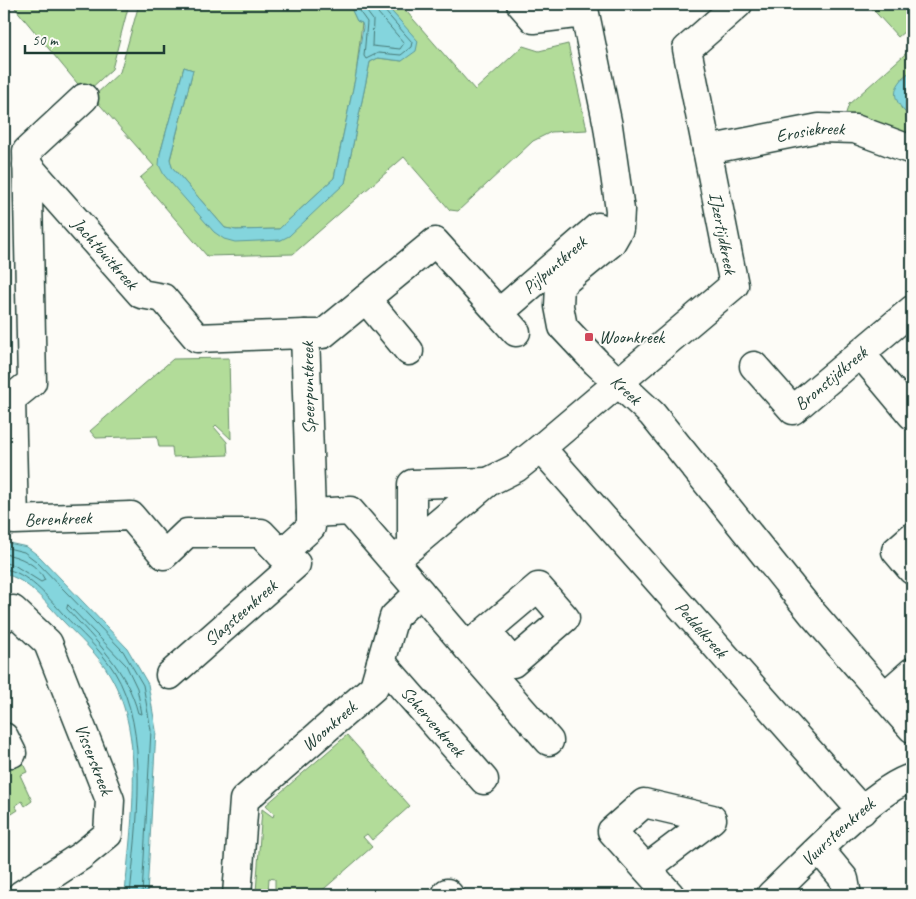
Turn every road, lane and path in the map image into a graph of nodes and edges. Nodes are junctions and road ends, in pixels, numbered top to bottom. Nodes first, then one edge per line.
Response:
1 (521, 4) edge
2 (738, 4) edge
3 (583, 8) edge
4 (84, 98) dead end
5 (707, 150) junction
6 (912, 150) edge
7 (27, 165) junction
8 (598, 227) dead end
9 (366, 299) junction
10 (559, 306) junction
11 (912, 310) edge
12 (508, 316) junction
13 (305, 334) junction
14 (410, 351) dead end
15 (861, 354) junction
16 (754, 366) dead end
17 (617, 383) junction
18 (912, 415) edge
19 (541, 448) junction
20 (488, 482) junction
21 (311, 513) junction
22 (912, 537) edge
23 (281, 554) junction
24 (403, 554) junction
25 (912, 570) edge
26 (420, 592) junction
27 (4, 618) edge
28 (381, 662) junction
29 (912, 672) edge
30 (170, 675) dead end
31 (886, 695) junction
32 (912, 728) edge
33 (549, 741) dead end
34 (912, 778) edge
35 (484, 780) dead end
36 (862, 811) junction
37 (820, 850) junction
38 (647, 868) dead end
39 (779, 892) edge
40 (21, 895) edge
41 (237, 895) edge
42 (670, 895) edge
43 (847, 895) edge

1 - 3 street
2 - 5 street
3 - 10 street, Kreek
4 - 7 street, Berenkreek
5 - 6 street, Erosiekreek
5 - 17 street, IJzertijdkreek
7 - 13 street, Jachtbuitkreek
7 - 23 street, Berenkreek
8 - 12 street, Pijlpuntkreek
9 - 12 street, Speerpuntkreek
9 - 13 street, Speerpuntkreek
9 - 14 street
10 - 12 street, Pijlpuntkreek
10 - 17 street, Kreek
11 - 15 street, Bronstijdkreek
13 - 21 street, Speerpuntkreek
15 - 16 street, Bronstijdkreek
15 - 18 street
17 - 19 street
17 - 31 street, Kreek
19 - 20 street
19 - 36 street, Peddelkreek
20 - 24 street
20 - 24 street
21 - 23 street
21 - 24 street
22 - 25 street
23 - 30 street, Slagsteenkreek
24 - 26 street
26 - 28 street, Woonkreek
26 - 33 street
27 - 40 street, Visserskreek
28 - 35 street, Schervenkreek
28 - 41 street, Woonkreek
29 - 31 street
31 - 32 street, Kreek
34 - 36 street, Vuursteenkreek
36 - 37 street, Vuursteenkreek
37 - 39 street, Vuursteenkreek
37 - 43 street
38 - 42 street

